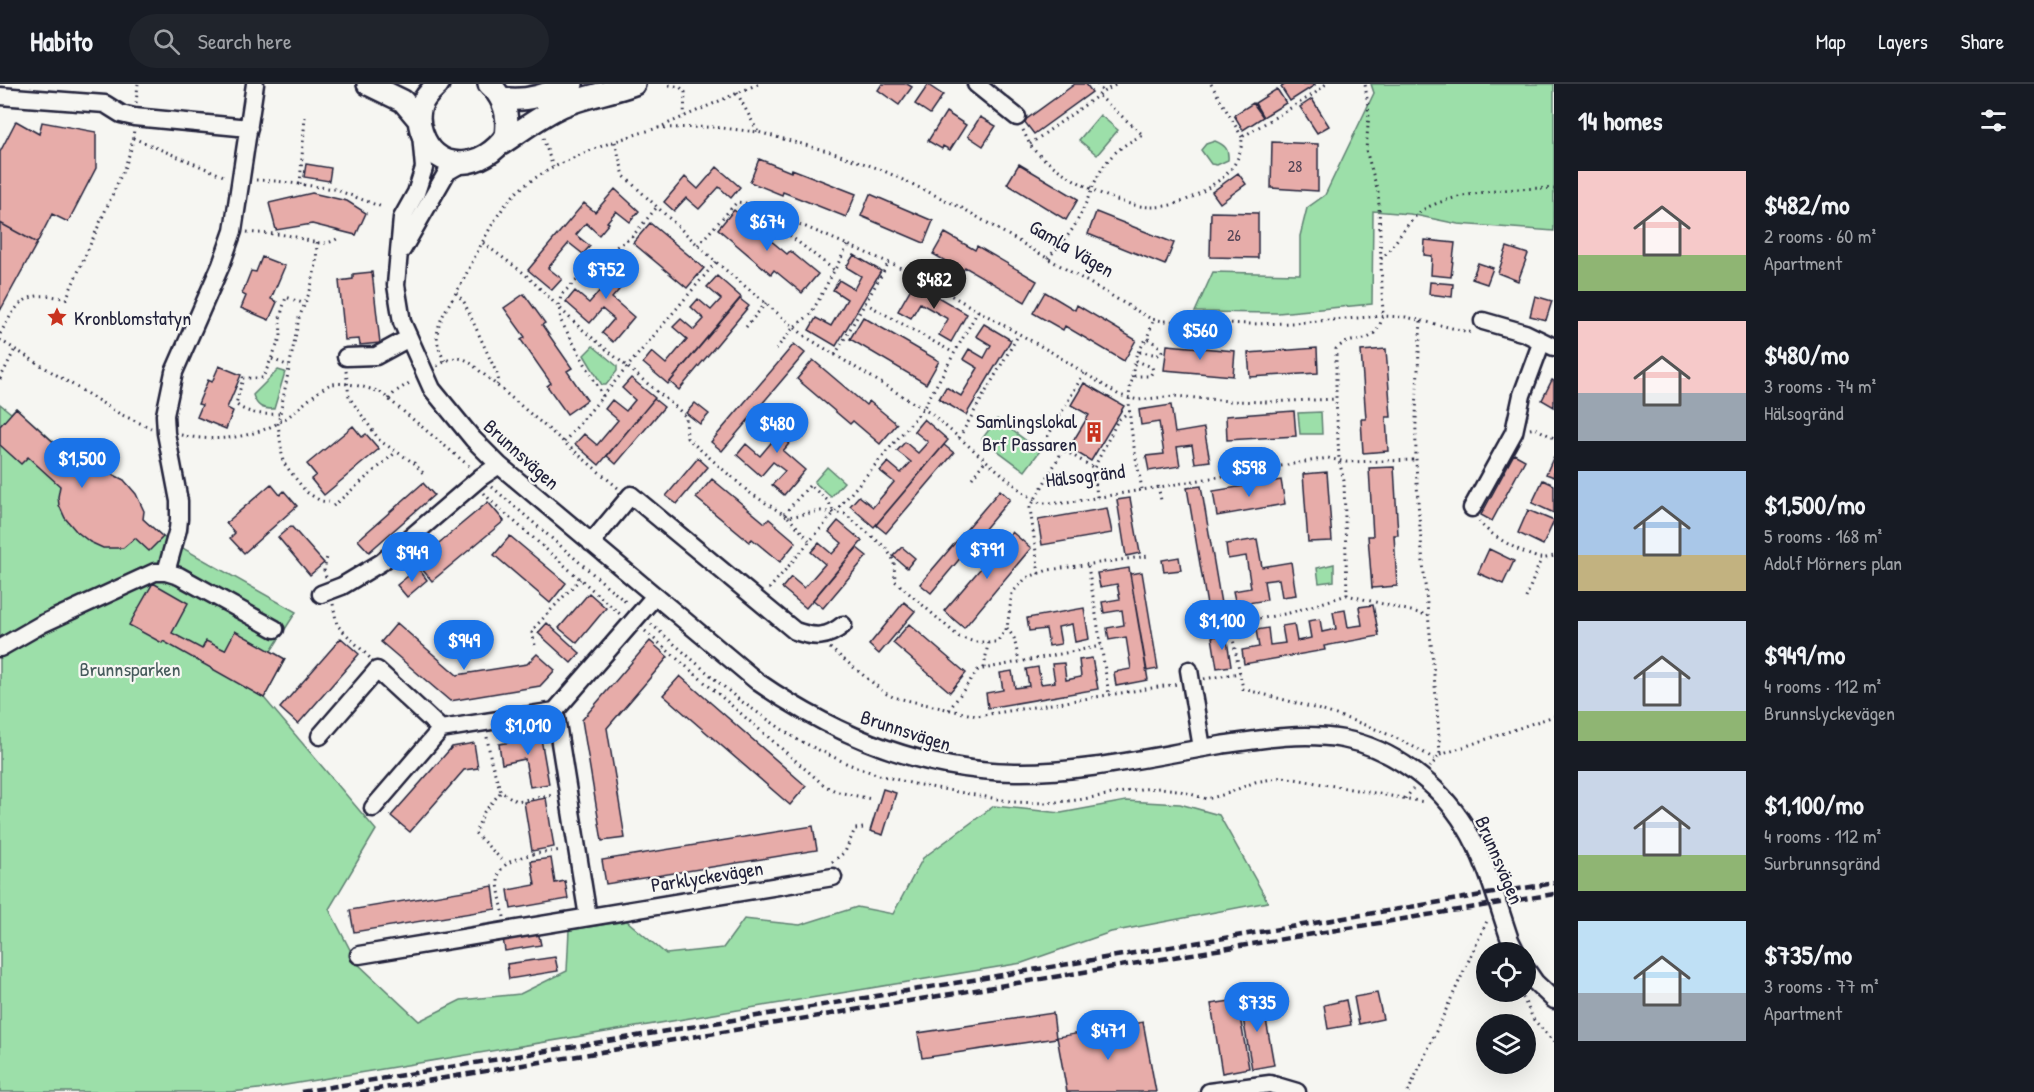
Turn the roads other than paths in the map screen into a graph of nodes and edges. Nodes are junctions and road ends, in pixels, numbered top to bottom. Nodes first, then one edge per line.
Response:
1 (255, 84) edge
2 (368, 84) edge
3 (438, 84) edge
4 (572, 84) edge
5 (634, 84) edge
6 (976, 84) edge
7 (494, 88) edge
8 (0, 96) edge
9 (1017, 117) road end
10 (420, 126) junction
11 (249, 128) junction
12 (501, 144) junction
13 (461, 164) junction
14 (400, 253) junction
15 (1480, 328) road end
16 (409, 338) junction
17 (1548, 344) edge
18 (346, 357) road end
19 (499, 465) junction
20 (1472, 508) road end
21 (591, 543) junction
22 (166, 572) junction
23 (325, 592) road end
24 (655, 596) junction
25 (843, 625) dead end
26 (275, 629) dead end
27 (0, 648) edge
28 (1190, 676) road end
29 (555, 711) junction
30 (441, 729) junction
31 (320, 736) dead end
32 (1202, 748) junction
33 (373, 808) dead end
34 (829, 878) road end
35 (588, 917) junction
36 (1511, 942) edge
37 (359, 955) dead end
38 (1536, 983) edge
39 (1554, 1000) edge
40 (1209, 1092) edge
41 (1297, 1092) edge

1 - 11 street
2 - 10 main road
3 - 10 main road
4 - 7 main road
5 - 12 main road
6 - 9 street
7 - 12 main road
8 - 11 street
10 - 13 main road
10 - 14 street, Brunnsvägen
11 - 22 street
12 - 13 main road
13 - 14 street, Brunnsvägen
14 - 16 street, Brunnsvägen
15 - 17 street
16 - 18 street
16 - 19 street, Brunnsvägen
17 - 20 street
19 - 21 street, Brunnsvägen
19 - 23 street
21 - 24 street, Brunnsvägen
21 - 25 street
22 - 26 street
22 - 27 street
24 - 29 street
24 - 32 street, Brunnsvägen
28 - 32 street
29 - 30 street
29 - 35 street
30 - 31 street
30 - 33 street
32 - 36 street, Brunnsvägen
34 - 35 street, Parklyckevägen
35 - 37 street, Parklyckevägen
38 - 39 street
40 - 41 street

